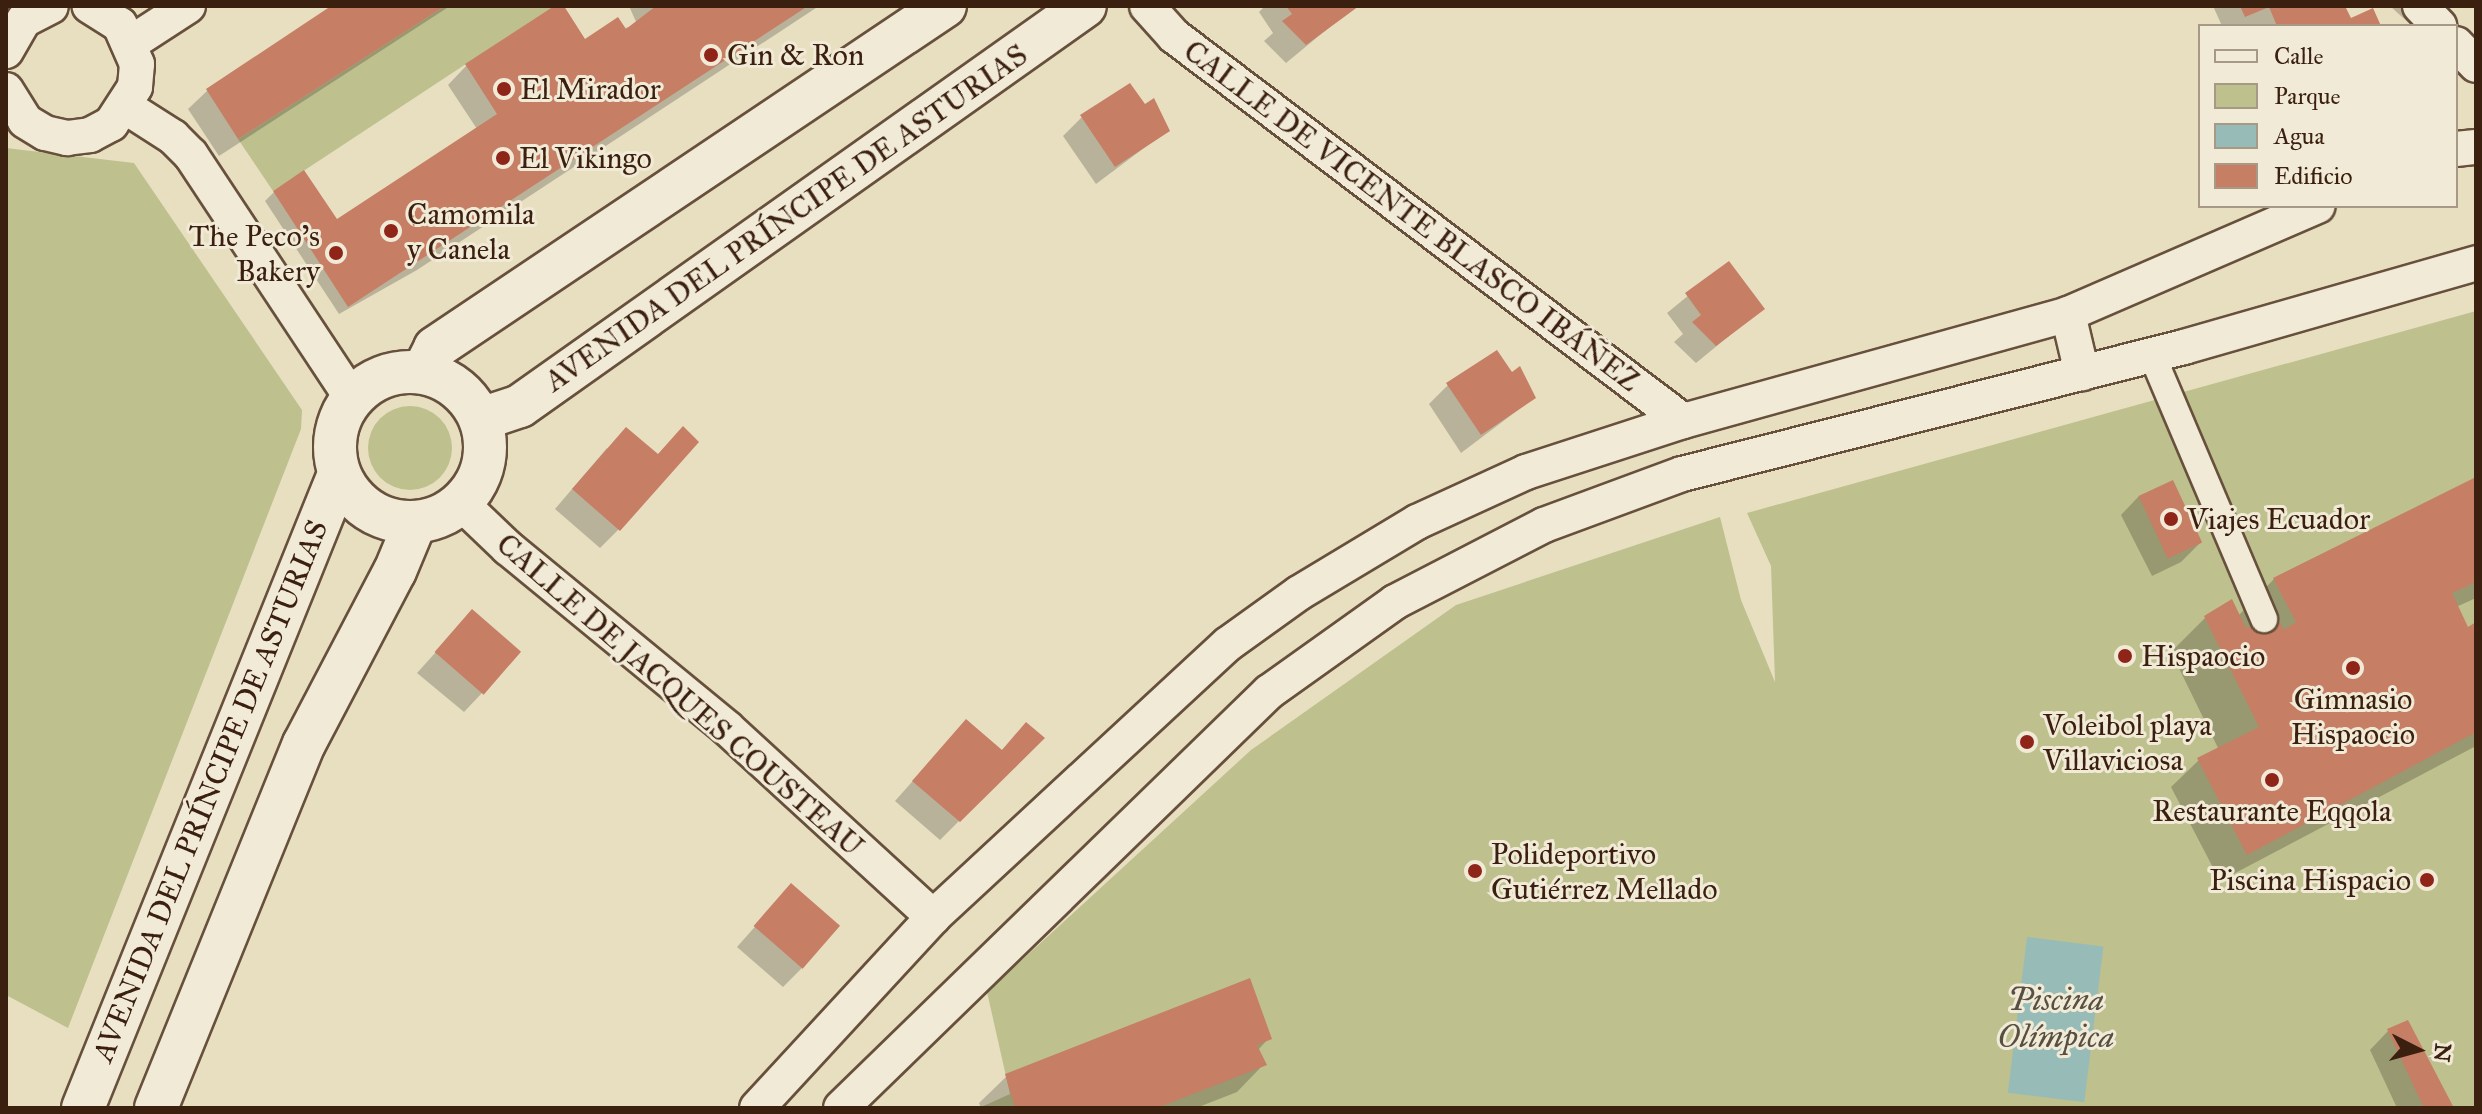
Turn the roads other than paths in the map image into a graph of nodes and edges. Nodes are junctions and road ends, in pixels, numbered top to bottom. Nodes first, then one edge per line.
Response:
1 (89, 6) edge
2 (188, 6) edge
3 (945, 6) edge
4 (1085, 6) edge
5 (1147, 6) edge
6 (2420, 6) edge
7 (46, 7) edge
8 (2437, 24) edge
9 (131, 43) junction
10 (2458, 46) edge
11 (6, 51) edge
12 (2476, 65) edge
13 (6, 90) edge
14 (126, 107) junction
15 (2313, 208) edge
16 (2476, 263) edge
17 (2068, 314) junction
18 (2152, 355) junction
19 (423, 372) junction
20 (2082, 373) junction
21 (352, 398) junction
22 (481, 419) junction
23 (1683, 421) junction
24 (339, 474) junction
25 (462, 504) junction
26 (415, 523) junction
27 (2264, 619) dead end
28 (933, 917) junction
29 (83, 1108) edge
30 (156, 1108) edge
31 (757, 1108) edge
32 (841, 1108) edge

1 - 9 street
2 - 9 street
3 - 19 street
4 - 22 street, AVENIDA DEL PRÍNCIPE DE ASTURIAS
5 - 23 street, CALLE DE VICENTE BLASCO IBÁÑEZ
6 - 8 street
7 - 11 street
9 - 14 street
10 - 12 street
13 - 14 street
14 - 21 street
15 - 17 street
16 - 18 street
17 - 20 street
17 - 23 street
18 - 20 street
18 - 27 street
19 - 21 street
19 - 22 street
20 - 32 street
21 - 24 street
22 - 25 street
23 - 28 street
24 - 26 street
24 - 29 street, AVENIDA DEL PRÍNCIPE DE ASTURIAS
25 - 26 street
25 - 28 street, CALLE DE JACQUES COUSTEAU
26 - 30 street
28 - 31 street

